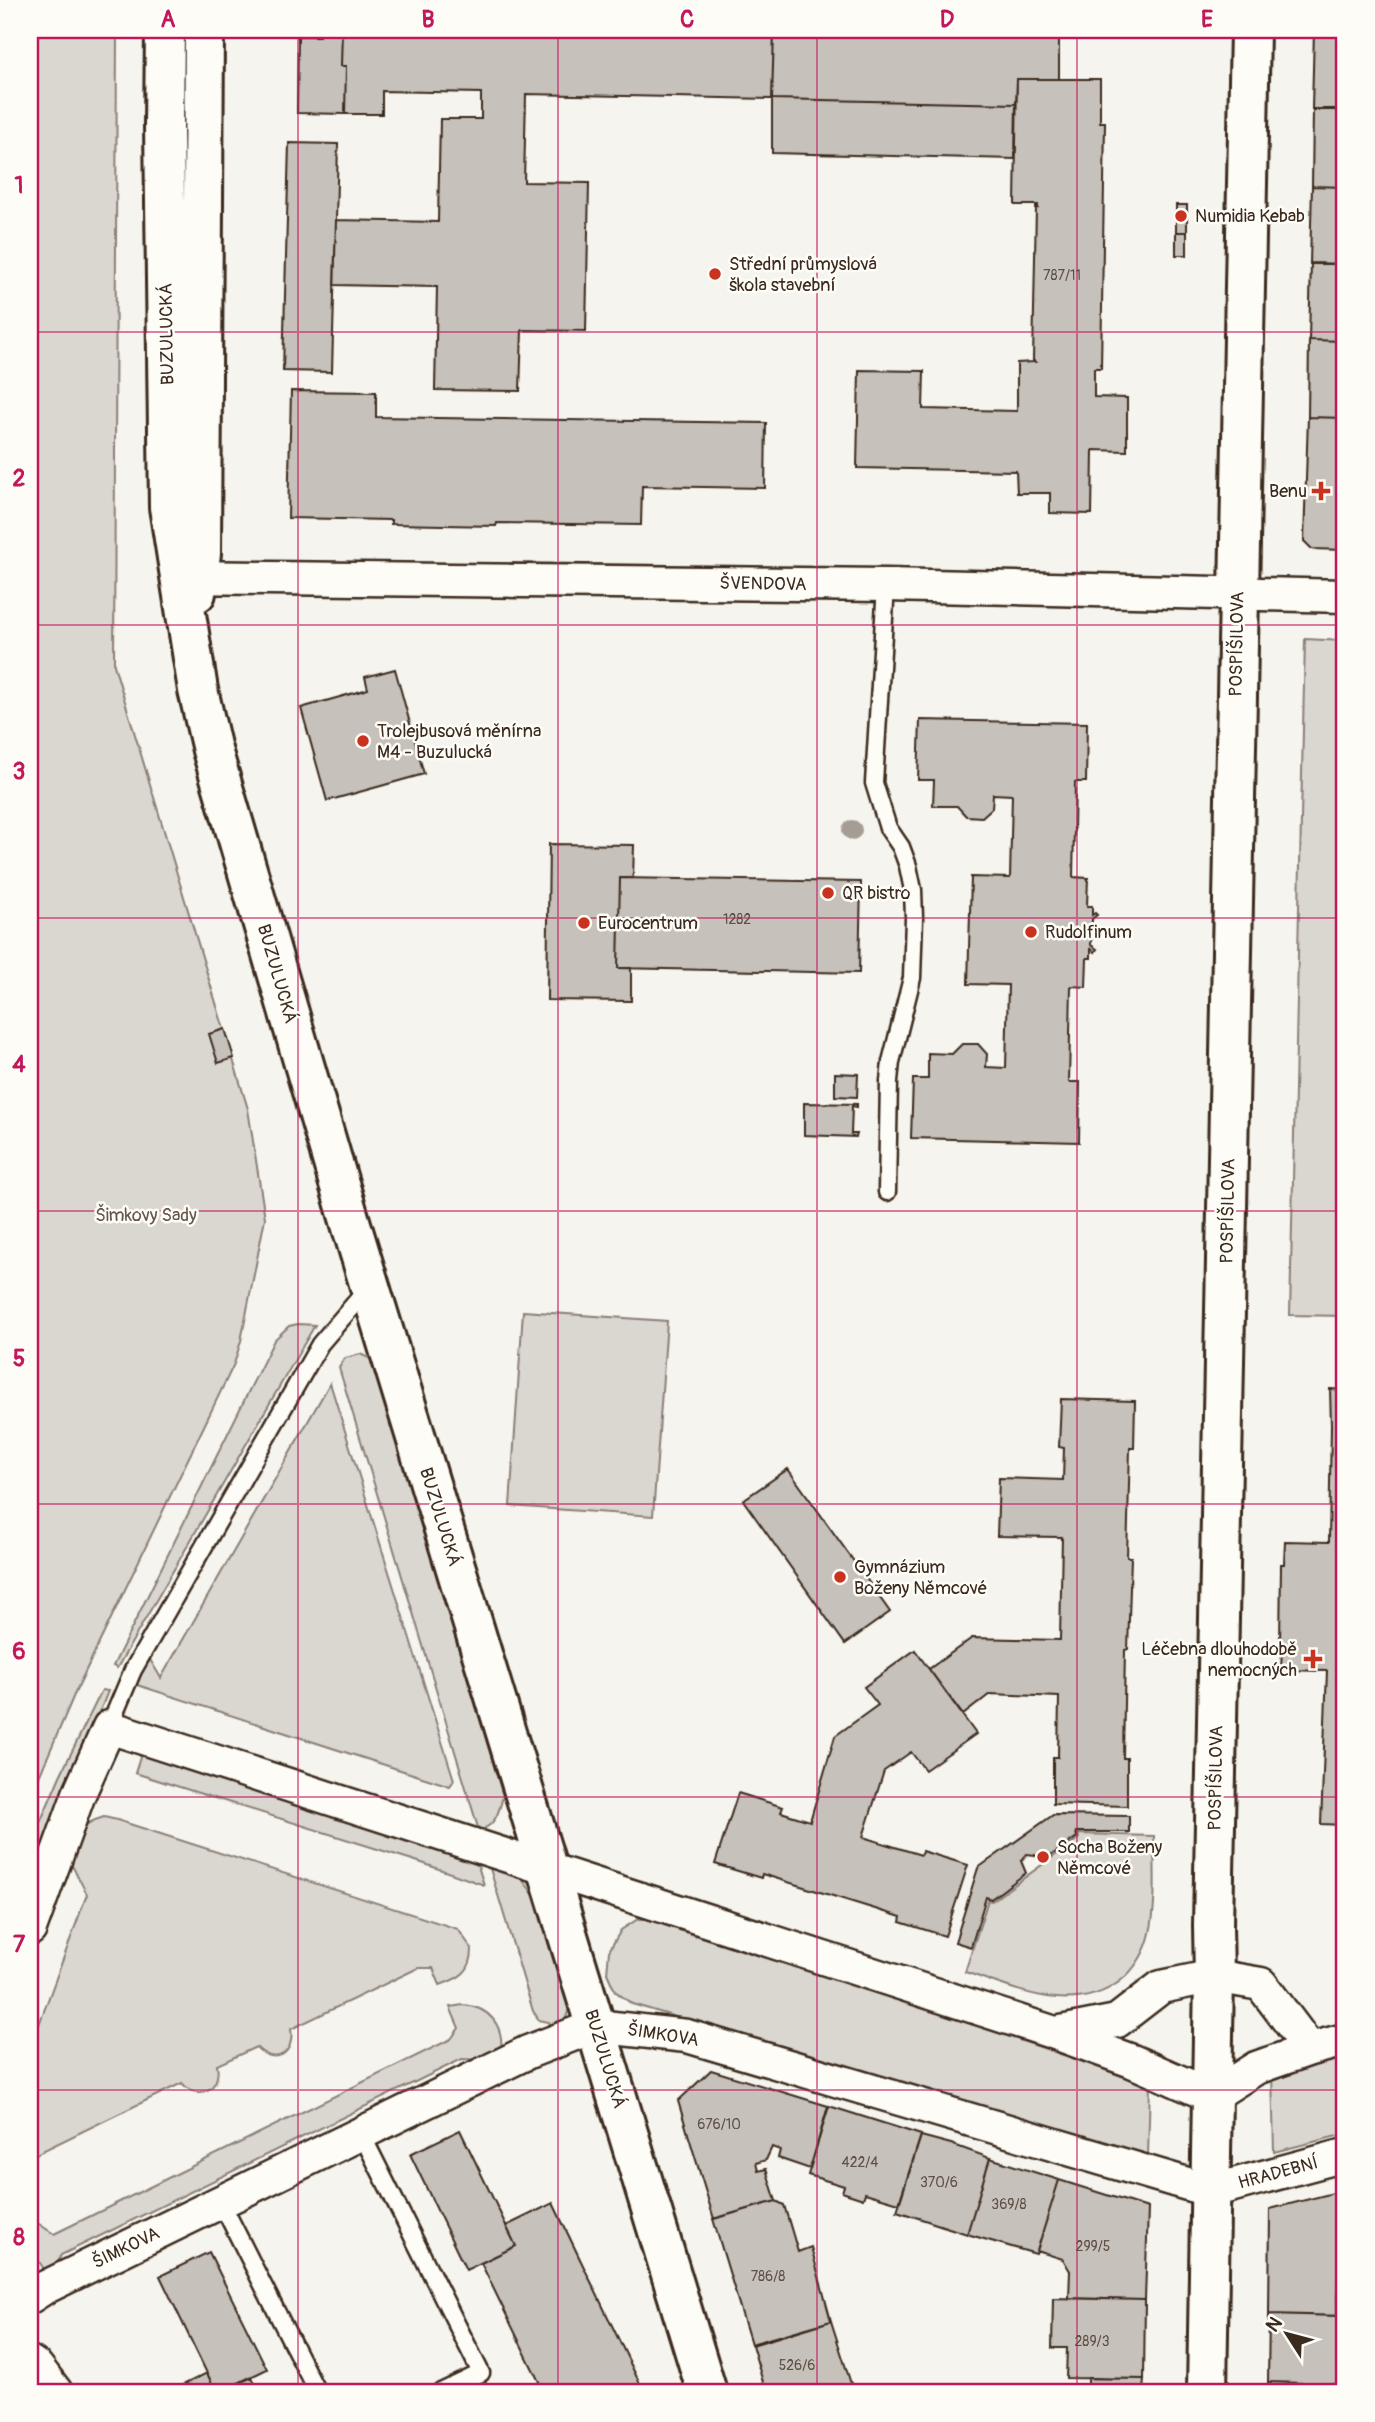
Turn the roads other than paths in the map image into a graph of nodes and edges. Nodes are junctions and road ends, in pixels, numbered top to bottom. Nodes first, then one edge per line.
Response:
1 (165, 30) edge
2 (204, 30) edge
3 (1250, 30) edge
4 (189, 578) junction
5 (886, 585) junction
6 (1238, 593) junction
7 (1345, 596) edge
8 (887, 1192) dead end
9 (370, 1286) junction
10 (109, 1727) junction
11 (547, 1871) junction
12 (30, 1929) edge
13 (1214, 1976) junction
14 (595, 2026) junction
15 (1055, 2033) junction
16 (1345, 2040) edge
17 (1310, 2049) junction
18 (1212, 2096) junction
19 (362, 2133) junction
20 (1345, 2155) edge
21 (1211, 2191) junction
22 (221, 2202) junction
23 (30, 2297) edge
24 (30, 2361) edge
25 (56, 2392) edge
26 (317, 2392) edge
27 (441, 2392) edge
28 (707, 2392) edge
29 (1207, 2392) edge

1 - 4 street, BUZULUCKÁ
2 - 4 street, BUZULUCKÁ
3 - 6 street, POSPÍŠILOVA
4 - 5 street, ŠVENDOVA
4 - 9 street, BUZULUCKÁ
5 - 6 street, ŠVENDOVA
5 - 8 lane
6 - 7 street, ŠVENDOVA
6 - 13 street, POSPÍŠILOVA
9 - 10 lane
9 - 11 street, BUZULUCKÁ
10 - 11 street
10 - 12 street
11 - 14 street, BUZULUCKÁ
11 - 15 street
13 - 15 street
13 - 17 street
13 - 18 street, POSPÍŠILOVA
14 - 19 street, ŠIMKOVA
14 - 21 street, ŠIMKOVA
14 - 28 street, BUZULUCKÁ
15 - 18 street
16 - 17 street
17 - 18 street
18 - 21 street, POSPÍŠILOVA
19 - 22 street, ŠIMKOVA
19 - 27 lane
20 - 21 street, HRADEBNÍ
21 - 29 street, POSPÍŠILOVA
22 - 23 street, ŠIMKOVA
22 - 26 lane
24 - 25 street

